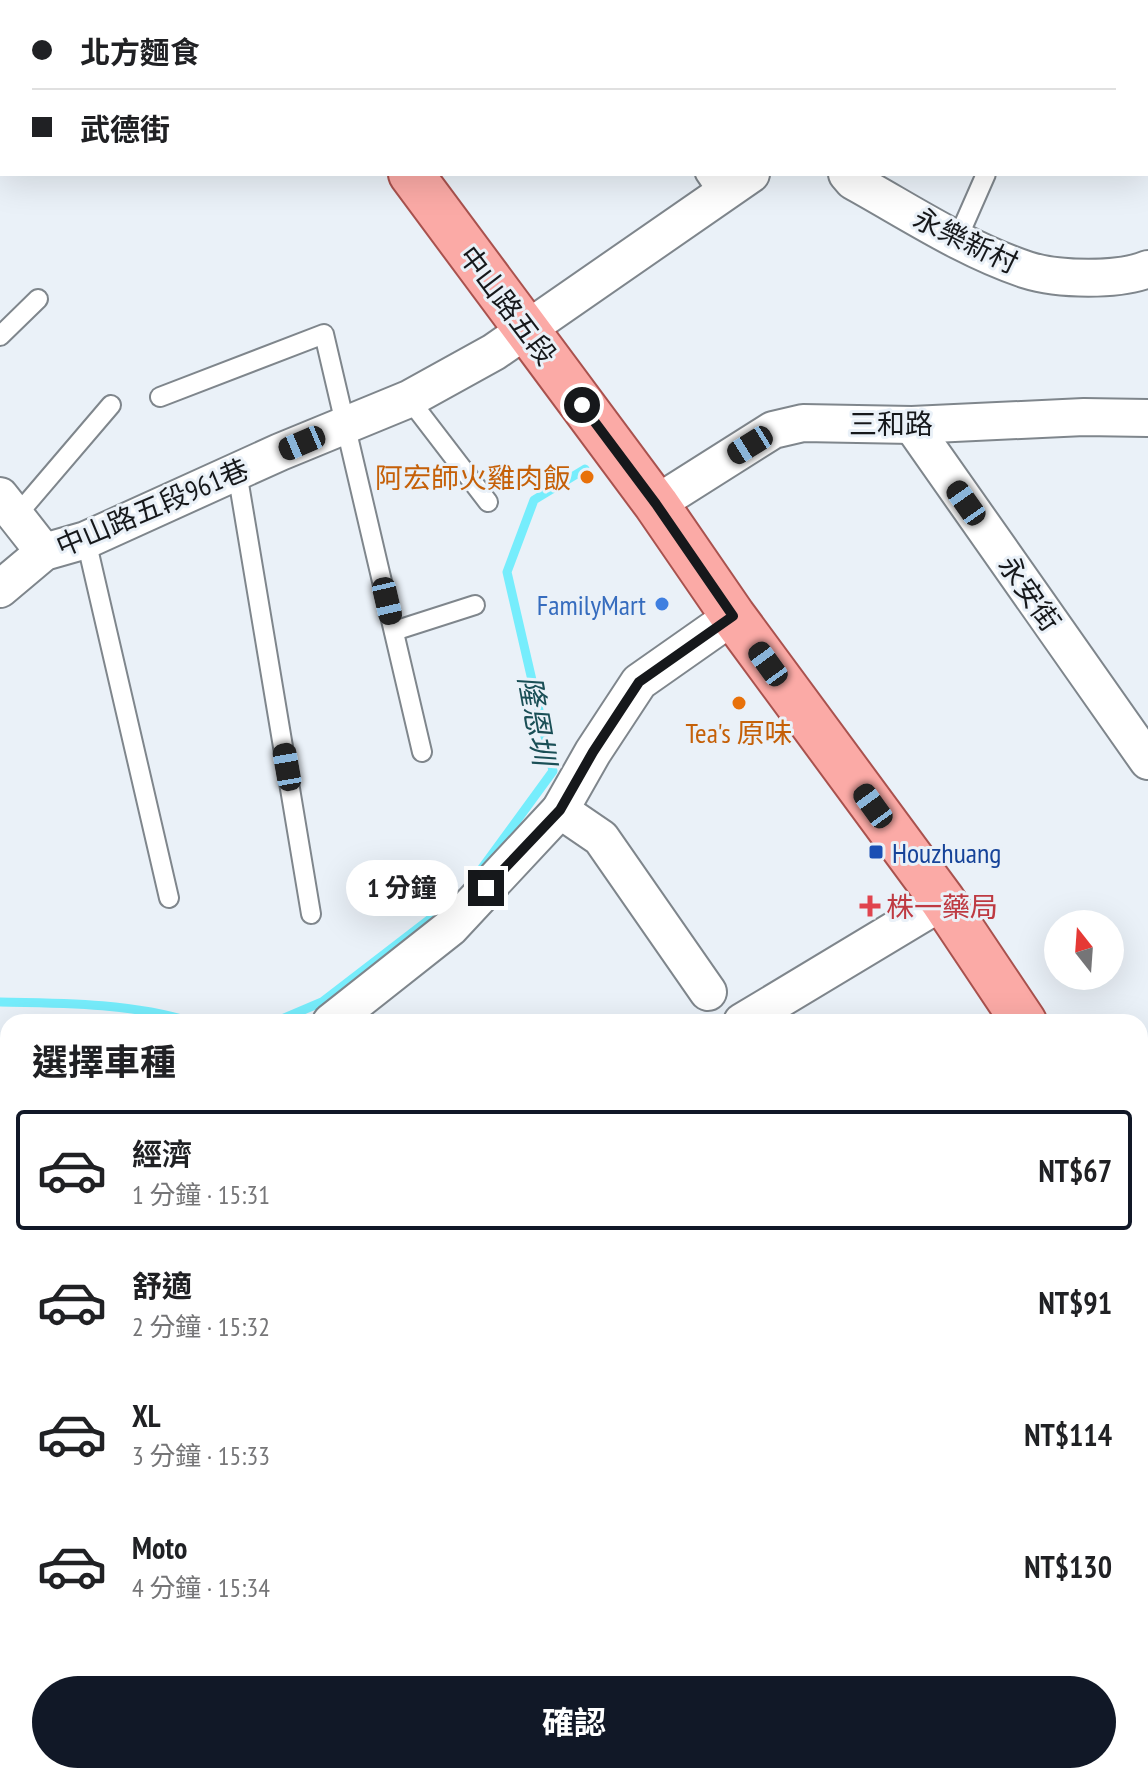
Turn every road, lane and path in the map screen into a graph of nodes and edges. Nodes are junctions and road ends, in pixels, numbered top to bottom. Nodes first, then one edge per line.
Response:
1 (412, 176) edge
2 (744, 176) edge
3 (849, 176) edge
4 (985, 176) edge
5 (712, 185) edge
6 (957, 240) junction
7 (1146, 265) edge
8 (38, 299) dead end
9 (527, 331) junction
10 (0, 336) edge
11 (160, 397) dead end
12 (409, 399) junction
13 (111, 405) dead end
14 (1148, 418) edge
15 (347, 424) junction
16 (912, 425) junction
17 (237, 472) junction
18 (488, 502) dead end
19 (656, 504) junction
20 (8, 505) edge
21 (86, 540) junction
22 (44, 552) junction
23 (0, 589) edge
24 (475, 605) dead end
25 (733, 616) junction
26 (394, 631) junction
27 (422, 752) dead end
28 (1148, 761) edge
29 (560, 810) junction
30 (169, 898) dead end
31 (943, 901) junction
32 (311, 914) dead end
33 (708, 992) dead end
34 (341, 1014) edge
35 (755, 1014) edge
36 (1019, 1014) edge

1 - 9 main road, 中山路五段
2 - 5 street
3 - 6 street, 永樂新村
4 - 6 lane
5 - 9 street
6 - 7 street, 永樂新村
8 - 10 lane
9 - 12 street, 中山路五段961巷
9 - 19 main road, 中山路五段
11 - 15 lane
12 - 15 street, 中山路五段961巷
12 - 18 lane
13 - 20 lane
14 - 16 street, 三和路
15 - 17 street, 中山路五段961巷
15 - 26 lane
16 - 19 street, 三和路
16 - 28 street, 永安街
17 - 21 street, 中山路五段961巷
17 - 32 lane
19 - 25 main road, 中山路五段
20 - 22 street
21 - 22 street, 中山路五段961巷
21 - 30 lane
22 - 23 street, 中山路五段961巷
24 - 26 lane
25 - 29 street
25 - 31 main road, 中山路五段
26 - 27 lane
29 - 33 street
29 - 34 street
31 - 35 street
31 - 36 main road, 中山路五段

